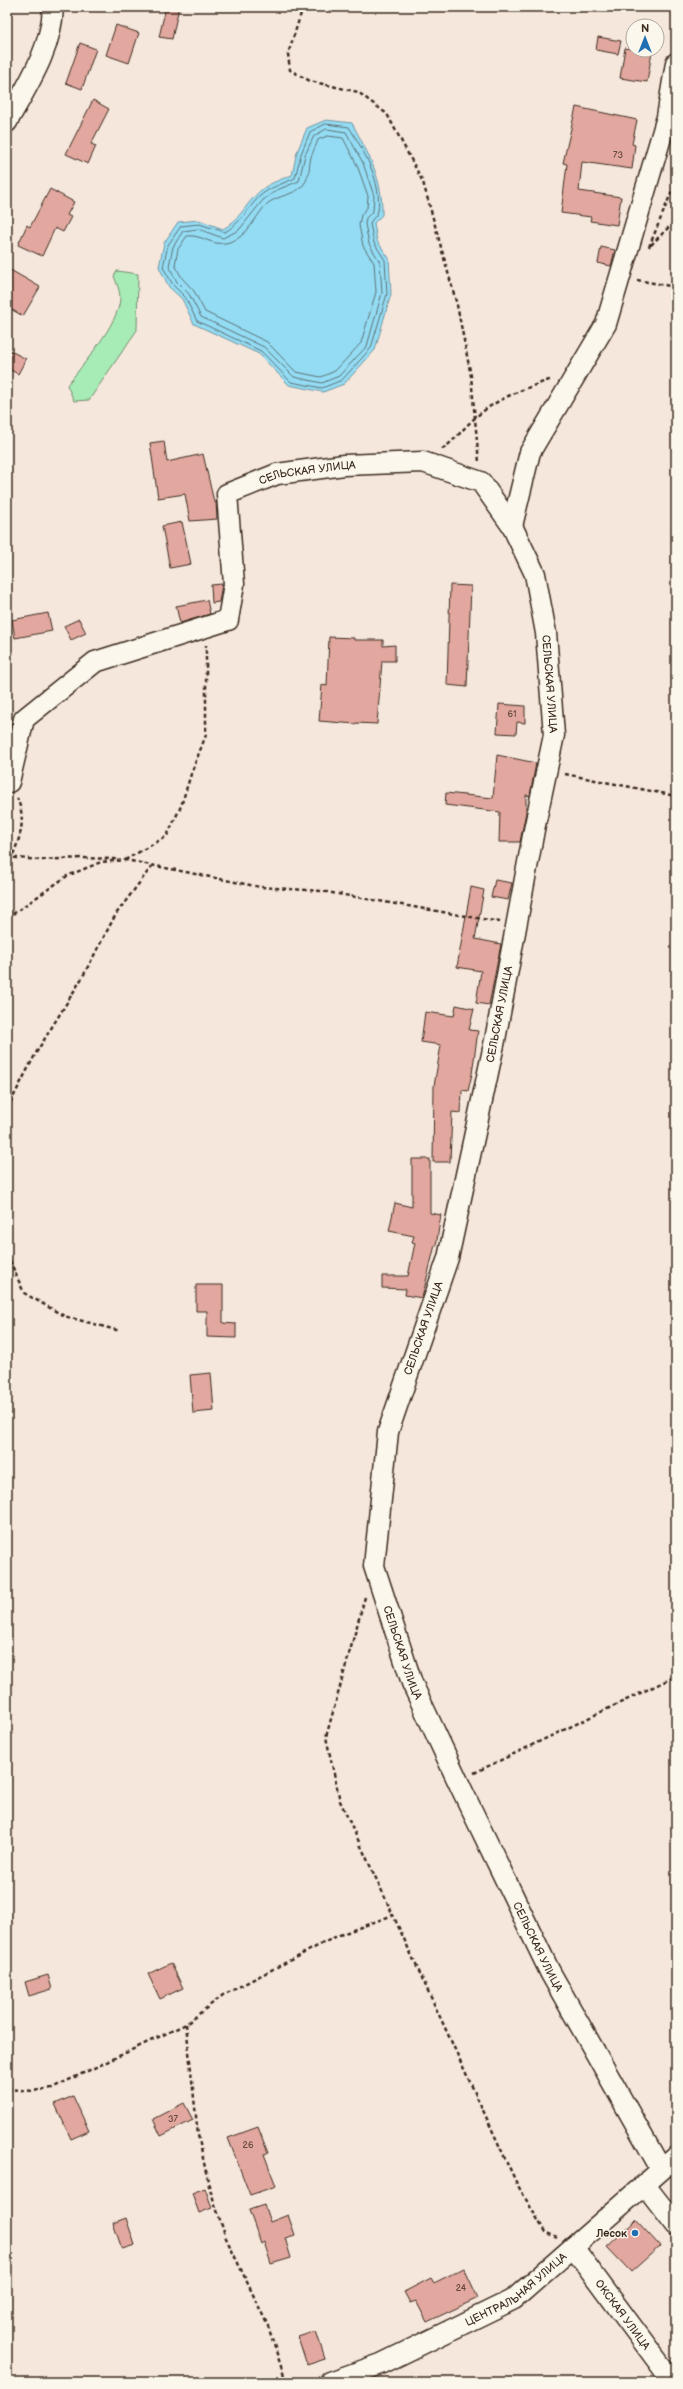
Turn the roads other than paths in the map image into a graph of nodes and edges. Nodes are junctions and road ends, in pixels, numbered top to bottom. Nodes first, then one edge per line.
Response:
1 (53, 7) edge
2 (676, 63) edge
3 (7, 122) edge
4 (512, 526) junction
5 (10, 782) road end
6 (676, 2157) edge
7 (661, 2169) junction
8 (644, 2184) junction
9 (676, 2225) edge
10 (573, 2247) junction
11 (374, 2375) edge
12 (330, 2382) edge
13 (673, 2382) edge

1 - 3 street
2 - 4 street
4 - 5 street, СЕЛЬСКАЯ УЛИЦА
4 - 7 street, СЕЛЬСКАЯ УЛИЦА
6 - 7 street, ЦЕНТРАЛЬНАЯ УЛИЦА
7 - 8 street, ЦЕНТРАЛЬНАЯ УЛИЦА
8 - 9 street
8 - 10 street, ЦЕНТРАЛЬНАЯ УЛИЦА
10 - 11 street, ЦЕНТРАЛЬНАЯ УЛИЦА
10 - 13 street, ОКСКАЯ УЛИЦА
11 - 12 street, ЦЕНТРАЛЬНАЯ УЛИЦА

